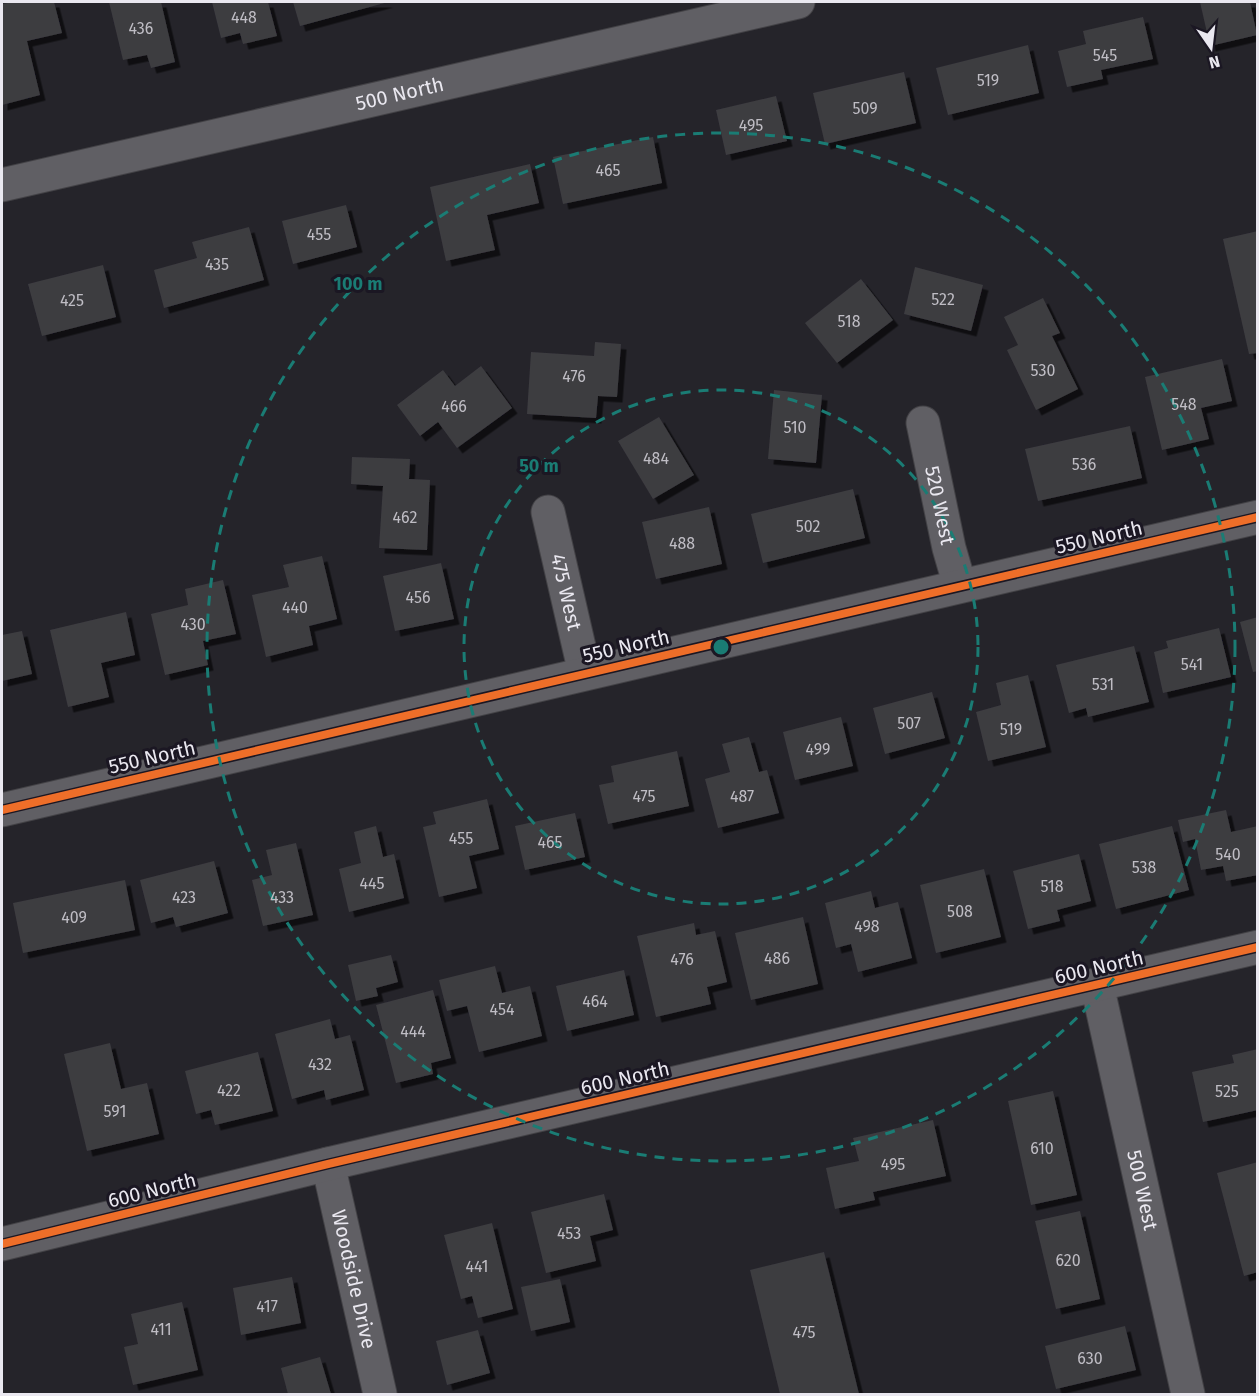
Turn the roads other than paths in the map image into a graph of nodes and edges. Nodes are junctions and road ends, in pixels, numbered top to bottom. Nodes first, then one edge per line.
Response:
1 (798, 2) edge
2 (2, 185) edge
3 (923, 423) dead end
4 (548, 512) dead end
5 (1257, 517) edge
6 (960, 586) junction
7 (585, 673) junction
8 (2, 810) edge
9 (1257, 947) edge
10 (1097, 985) junction
11 (328, 1164) junction
12 (2, 1244) edge
13 (380, 1395) edge
14 (1188, 1395) edge

1 - 2 street, 500 North
3 - 6 street, 520 West
4 - 7 street, 475 West
5 - 6 street, 550 North
6 - 7 street, 550 North
7 - 8 street, 550 North
9 - 10 street, 600 North
10 - 11 street, 600 North
10 - 14 street, 500 West
11 - 12 street, 600 North
11 - 13 street, Woodside Drive

